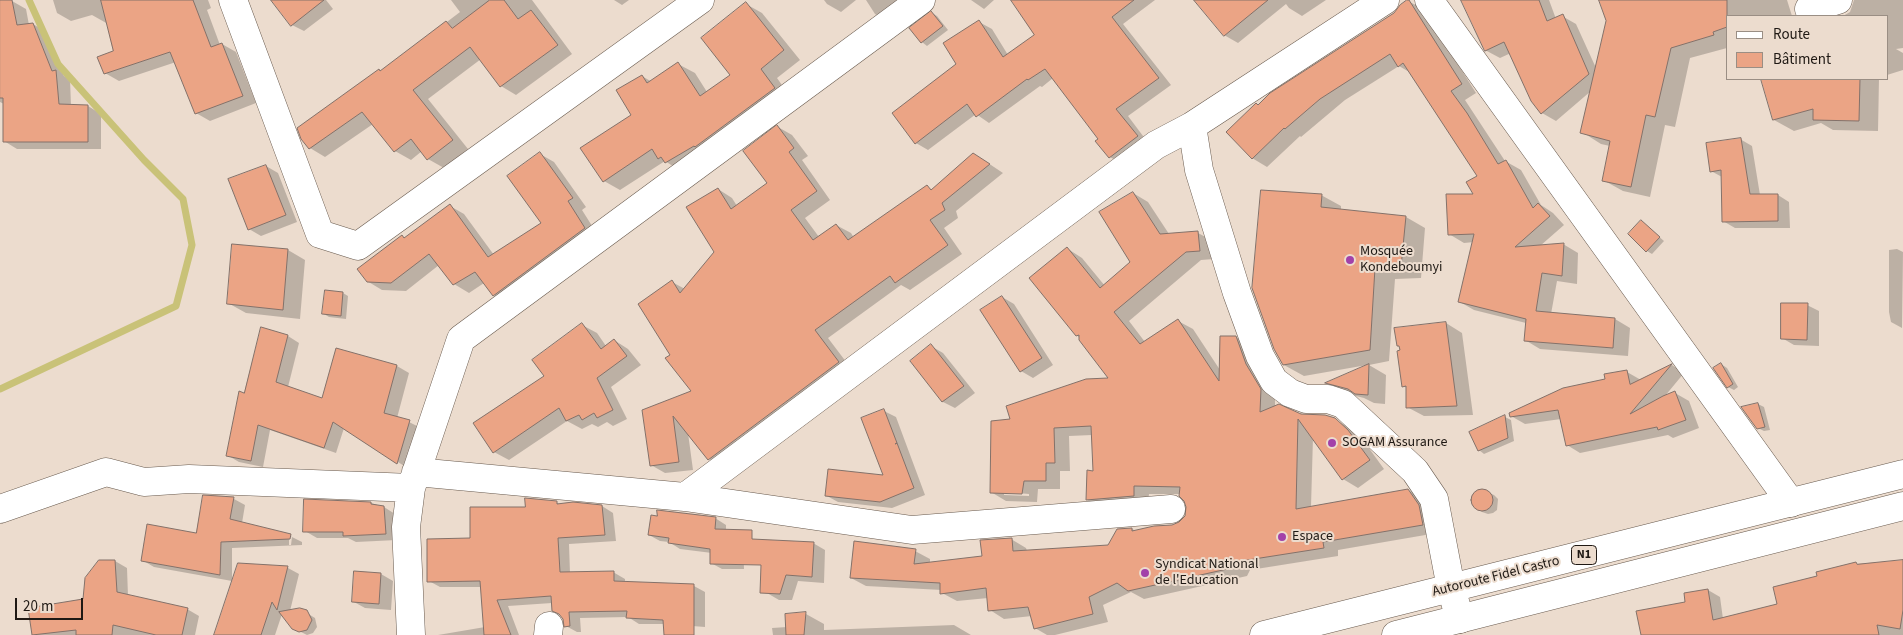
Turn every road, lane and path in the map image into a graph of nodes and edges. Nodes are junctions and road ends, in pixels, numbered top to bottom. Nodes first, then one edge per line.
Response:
1 (232, 0) edge
2 (700, 0) edge
3 (921, 0) edge
4 (1385, 0) edge
5 (1429, 0) edge
6 (1838, 0) edge
7 (1809, 9) dead end
8 (1192, 126) junction
9 (1903, 474) edge
10 (414, 480) junction
11 (685, 497) junction
12 (1792, 503) junction
13 (1903, 506) edge
14 (0, 509) edge
15 (1171, 509) dead end
16 (1451, 588) junction
17 (1460, 619) junction
18 (411, 635) edge
19 (1264, 635) edge
20 (1396, 635) edge

1 - 2 main road
3 - 10 main road
4 - 8 main road
5 - 12 main road
6 - 7 main road
8 - 11 main road
8 - 16 main road
9 - 12 main road, Autoroute Fidel Castro / N1
10 - 11 main road
10 - 14 main road
10 - 18 main road
11 - 15 main road
12 - 16 main road, Autoroute Fidel Castro / N1
13 - 17 main road, N1
16 - 17 main road
16 - 19 main road, Autoroute Fidel Castro / N1
17 - 20 main road, N1

